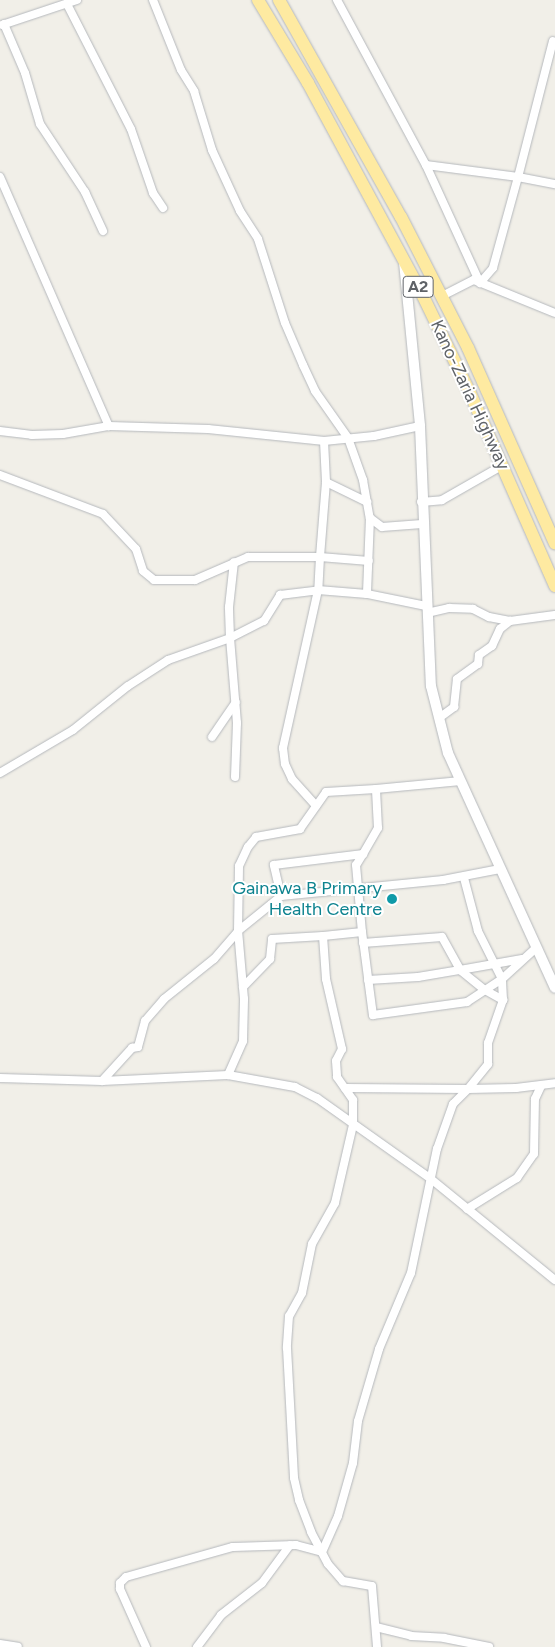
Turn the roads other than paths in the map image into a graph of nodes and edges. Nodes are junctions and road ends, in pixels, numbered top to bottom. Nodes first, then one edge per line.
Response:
1 (76, 0) edge
2 (153, 0) edge
3 (258, 0) edge
4 (279, 0) edge
5 (336, 0) edge
6 (67, 4) junction
7 (2, 25) edge
8 (554, 39) edge
9 (426, 165) junction
10 (0, 177) edge
11 (518, 177) junction
12 (555, 184) edge
13 (163, 208) dead end
14 (103, 231) dead end
15 (403, 261) junction
16 (480, 283) junction
17 (442, 296) junction
18 (555, 313) edge
19 (109, 426) junction
20 (420, 426) junction
21 (0, 431) edge
22 (348, 438) junction
23 (324, 441) junction
24 (503, 466) junction
25 (0, 475) edge
26 (326, 482) junction
27 (367, 502) junction
28 (421, 502) junction
29 (370, 518) junction
30 (422, 524) junction
31 (555, 543) edge
32 (320, 557) junction
33 (368, 561) junction
34 (234, 562) junction
35 (555, 586) edge
36 (318, 590) junction
37 (367, 594) junction
38 (426, 610) junction
39 (555, 615) edge
40 (510, 621) junction
41 (230, 638) junction
42 (236, 702) junction
43 (439, 718) junction
44 (212, 737) dead end
45 (0, 773) edge
46 (235, 777) dead end
47 (461, 782) junction
48 (376, 788) junction
49 (316, 806) junction
50 (363, 854) junction
51 (500, 869) junction
52 (464, 878) junction
53 (360, 889) junction
54 (281, 896) junction
55 (238, 931) junction
56 (362, 932) junction
57 (323, 936) junction
58 (363, 943) junction
59 (536, 948) junction
60 (522, 959) junction
61 (494, 964) junction
62 (460, 970) junction
63 (502, 979) junction
64 (368, 980) junction
65 (243, 987) junction
66 (555, 988) edge
67 (485, 990) junction
68 (503, 1000) junction
69 (228, 1074) junction
70 (0, 1078) edge
71 (102, 1081) junction
72 (555, 1083) edge
73 (541, 1086) junction
74 (345, 1088) junction
75 (468, 1089) junction
76 (353, 1125) junction
77 (431, 1179) junction
78 (467, 1209) junction
79 (555, 1280) edge
80 (290, 1545) junction
81 (322, 1552) junction
82 (376, 1627) junction
83 (0, 1644) edge
84 (18, 1647) edge
85 (146, 1647) edge
86 (197, 1647) edge
87 (376, 1647) edge
88 (489, 1647) edge

1 - 6 street
2 - 22 street
3 - 15 highway, Kano-Zaria Highway / A2
4 - 17 highway, Kano-Zaria Highway / A2
5 - 9 street
6 - 7 street
6 - 13 street
7 - 14 street
8 - 11 street
9 - 11 street
9 - 16 street
10 - 19 street
11 - 12 street
11 - 16 street
15 - 20 street
15 - 24 highway, Kano-Zaria Highway / A2
16 - 17 street
16 - 18 street
17 - 31 highway, Kano-Zaria Highway / A2
19 - 21 street
19 - 23 street
20 - 22 street
20 - 28 street
22 - 23 street
22 - 27 street
23 - 26 street
24 - 28 street
24 - 35 highway, Kano-Zaria Highway / A2
25 - 34 street
26 - 27 street
26 - 32 street
27 - 29 street
28 - 30 street
29 - 30 street
29 - 33 street
30 - 38 street
32 - 33 street
32 - 34 street
32 - 36 street
33 - 37 street
34 - 41 street
36 - 37 street
36 - 41 street
36 - 49 street
37 - 38 street
38 - 40 street
38 - 43 street
39 - 40 street
40 - 43 street
41 - 42 street
41 - 45 street
42 - 44 street
42 - 46 street
43 - 47 street
47 - 48 street
47 - 51 street
48 - 49 street
48 - 50 street
49 - 55 street
50 - 53 street
50 - 54 street
51 - 52 street
51 - 59 street
52 - 53 street
52 - 61 street
53 - 54 street
53 - 56 street
54 - 55 street
55 - 65 street
55 - 71 street
56 - 57 street
56 - 58 street
57 - 65 street
57 - 74 street
58 - 62 street
58 - 64 street
59 - 60 street
59 - 66 street
60 - 61 street
60 - 63 street
61 - 62 street
61 - 63 street
62 - 64 street
62 - 67 street
63 - 67 street
63 - 68 street
64 - 67 street
65 - 69 street
67 - 68 street
68 - 75 street
69 - 71 street
69 - 76 street
70 - 71 street
72 - 73 street
73 - 75 street
73 - 78 street
74 - 75 street
74 - 76 street
75 - 77 street
76 - 77 street
76 - 81 street
77 - 78 street
77 - 81 street
78 - 79 street
80 - 81 street
80 - 85 street
80 - 86 street
81 - 82 street
82 - 87 street
82 - 88 street
83 - 84 street

